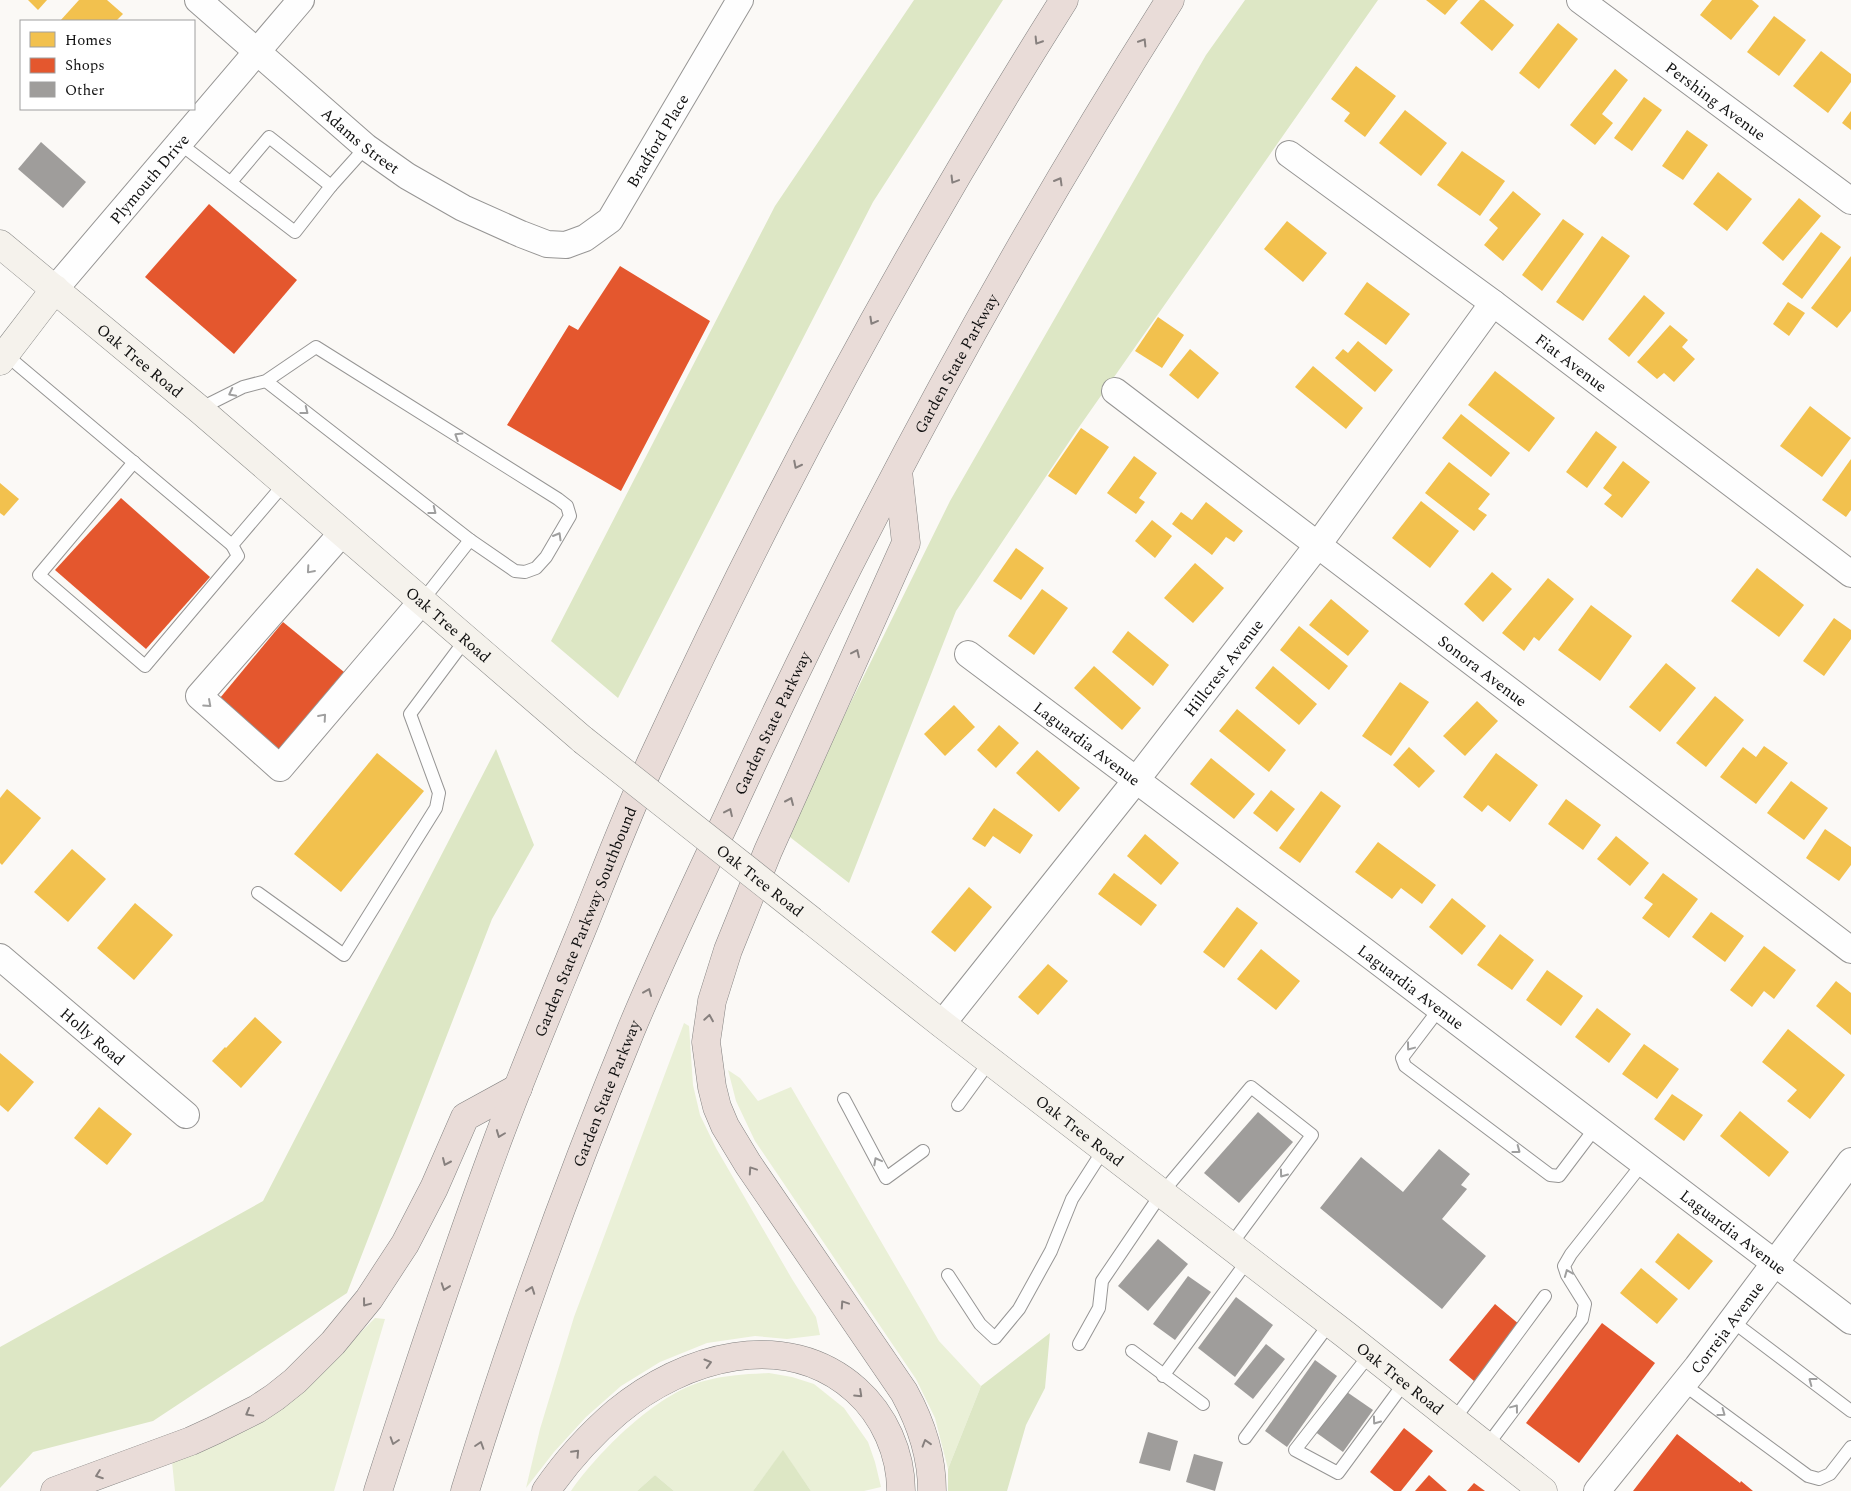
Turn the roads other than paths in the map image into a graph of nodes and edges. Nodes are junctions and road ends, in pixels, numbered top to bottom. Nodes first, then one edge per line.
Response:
1 (198, 0) edge
2 (301, 0) edge
3 (740, 0) edge
4 (1064, 0) edge
5 (1170, 0) edge
6 (1580, 0) edge
7 (257, 52) junction
8 (179, 144) junction
9 (366, 147) junction
10 (1289, 154) dead end
11 (231, 182) junction
12 (331, 186) junction
13 (1851, 201) edge
14 (0, 244) edge
15 (547, 244) joint
16 (55, 289) junction
17 (1493, 303) junction
18 (3, 358) edge
19 (266, 381) junction
20 (1115, 391) dead end
21 (199, 409) junction
22 (134, 462) junction
23 (898, 471) junction
24 (284, 484) junction
25 (342, 533) junction
26 (470, 540) junction
27 (232, 545) junction
28 (1317, 546) junction
29 (1851, 574) edge
30 (422, 602) junction
31 (466, 639) junction
32 (968, 654) dead end
33 (1137, 779) junction
34 (258, 893) dead end
35 (1851, 950) edge
36 (0, 956) edge
37 (1440, 1008) junction
38 (942, 1024) junction
39 (990, 1061) junction
40 (518, 1088) junction
41 (844, 1099) dead end
42 (958, 1105) dead end
43 (186, 1116) dead end
44 (1596, 1127) junction
45 (1104, 1149) junction
46 (923, 1151) dead end
47 (1851, 1161) edge
48 (1643, 1163) junction
49 (1161, 1194) junction
50 (1239, 1253) junction
51 (1774, 1263) junction
52 (948, 1274) dead end
53 (1546, 1296) dead end
54 (1732, 1321) junction
55 (1851, 1321) edge
56 (1330, 1323) junction
57 (1078, 1344) dead end
58 (1132, 1351) dead end
59 (1370, 1354) junction
60 (1163, 1376) junction
61 (1405, 1382) junction
62 (1683, 1384) junction
63 (1203, 1404) dead end
64 (1851, 1411) edge
65 (1453, 1421) junction
66 (1244, 1438) dead end
67 (1486, 1447) junction
68 (1851, 1447) edge
69 (55, 1491) edge
70 (378, 1491) edge
71 (465, 1491) edge
72 (546, 1491) edge
73 (901, 1491) edge
74 (932, 1491) edge
75 (1543, 1491) edge
76 (1597, 1491) edge

1 - 7 street, Adams Street
2 - 7 street, Plymouth Drive
3 - 15 street, Bradford Place
4 -> 40 highway, Garden State Parkway Southbound
23 -> 5 highway, Garden State Parkway
6 - 13 street, Pershing Avenue
7 - 8 street, Plymouth Drive
7 - 9 street, Adams Street
8 - 11 lane
8 - 16 street, Plymouth Drive
9 - 12 lane
9 - 15 street, Adams Street
10 - 17 street, Fiat Avenue
11 - 12 lane
11 - 12 lane
14 - 16 street, Oak Tree Road
16 - 18 street
16 - 21 street, Oak Tree Road
17 - 28 street, Hillcrest Avenue
17 - 29 street, Fiat Avenue
18 - 22 lane
19 -> 21 lane
19 -> 26 lane
26 -> 19 lane
20 - 28 street, Sonora Avenue
21 - 24 street, Oak Tree Road
22 - 27 lane
22 - 27 lane
71 -> 23 highway, Garden State Parkway
74 -> 23 highway
24 - 25 street, Oak Tree Road
24 - 27 lane
25 - 30 street, Oak Tree Road
25 -> 30 street
26 - 30 lane
28 - 33 street, Hillcrest Avenue
28 - 35 street, Sonora Avenue
30 - 31 street, Oak Tree Road
31 - 34 lane
31 - 38 street, Oak Tree Road, bridge
32 - 33 street, Laguardia Avenue
33 - 37 street, Laguardia Avenue
33 - 38 street, Hillcrest Avenue
36 - 43 street, Holly Road
37 - 44 street, Laguardia Avenue
37 -> 44 lane
38 - 39 street, Oak Tree Road
39 - 42 lane
39 - 45 street, Oak Tree Road
40 -> 69 highway
40 -> 70 highway
46 -> 41 lane
44 - 48 street, Laguardia Avenue
45 - 49 street, Oak Tree Road
45 - 52 lane
47 - 51 street, Correja Avenue
48 - 51 street, Laguardia Avenue
67 -> 48 lane
49 - 50 street, Oak Tree Road
49 -> 50 lane
49 - 57 lane
50 - 56 street, Oak Tree Road
50 - 60 lane
51 - 54 street, Correja Avenue
51 - 55 street, Laguardia Avenue
53 - 65 lane
54 - 62 street, Correja Avenue
64 -> 54 lane
56 - 59 street, Oak Tree Road
56 - 66 lane
58 - 60 lane
59 - 61 street, Oak Tree Road
61 -> 59 lane
60 - 63 lane
61 - 65 street, Oak Tree Road
62 -> 68 lane
62 - 76 street, Correja Avenue
65 - 67 street, Oak Tree Road
67 - 75 street, Oak Tree Road
72 -> 73 highway

